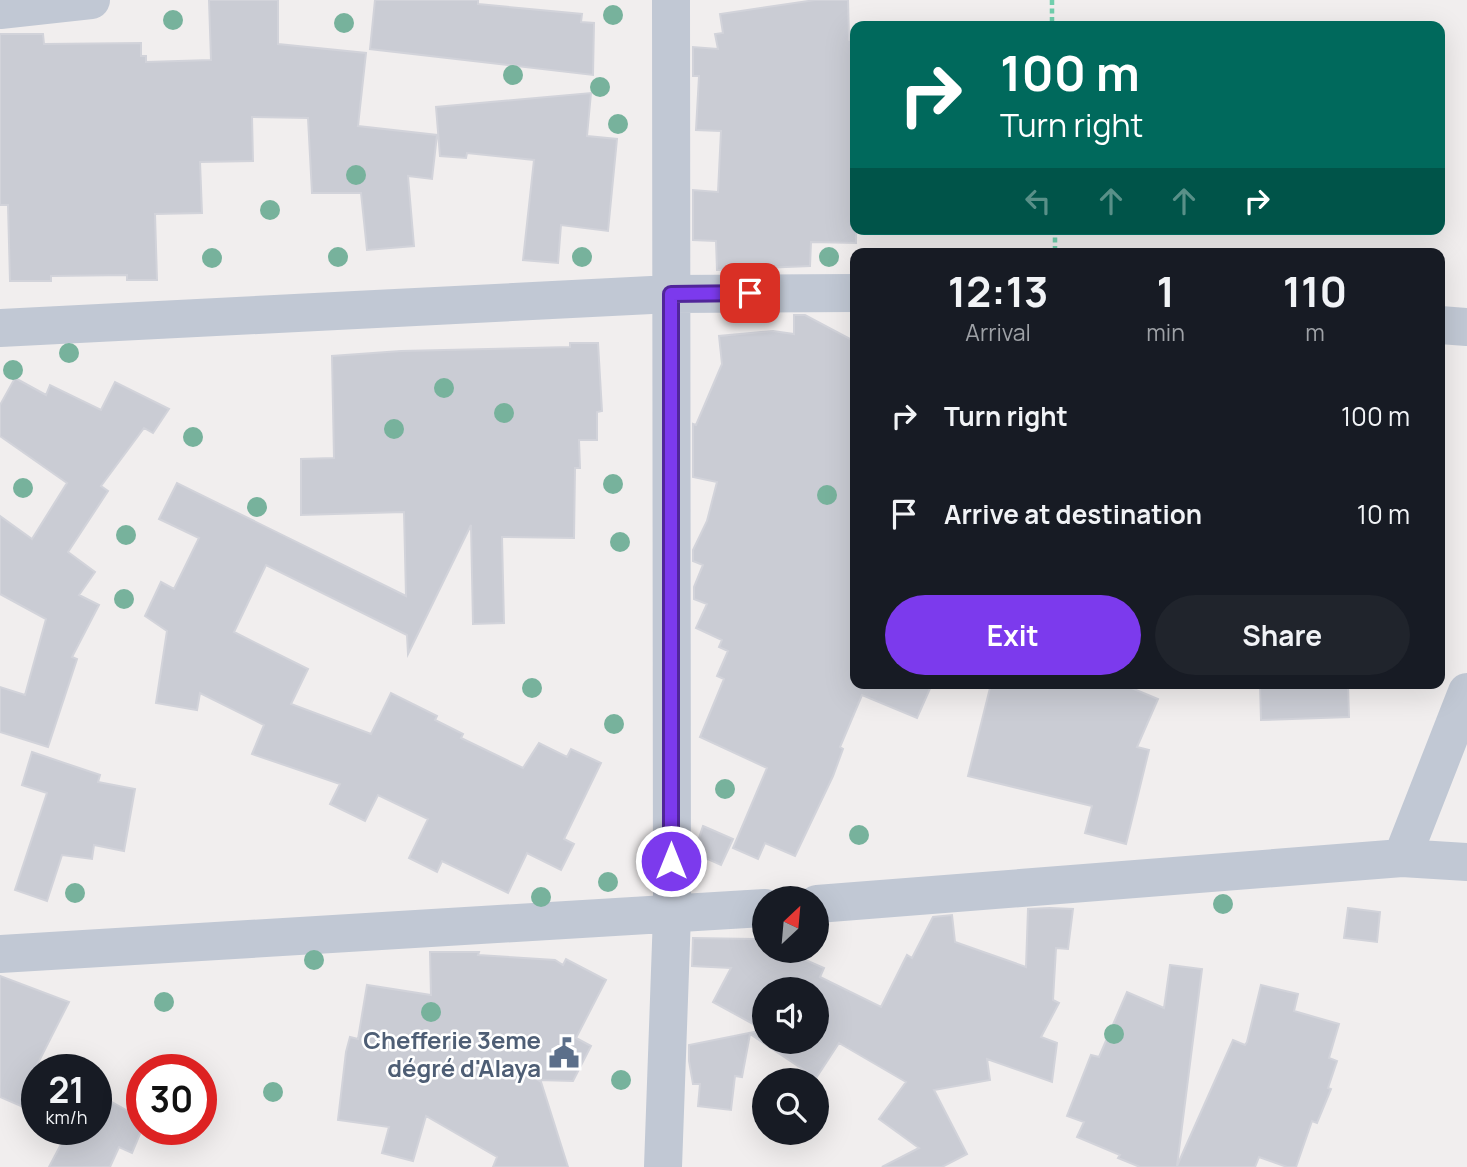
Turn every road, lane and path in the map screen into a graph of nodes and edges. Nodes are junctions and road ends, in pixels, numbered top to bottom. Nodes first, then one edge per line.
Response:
1 (91, 0) edge
2 (671, 0) edge
3 (1052, 0) edge
4 (0, 10) edge
5 (1052, 21) edge
6 (850, 293) edge
7 (671, 294) junction
8 (1445, 325) edge
9 (1467, 327) edge
10 (0, 328) edge
11 (1467, 692) edge
12 (1402, 858) junction
13 (1467, 862) edge
14 (830, 903) edge
15 (752, 909) edge
16 (672, 915) junction
17 (0, 954) edge
18 (663, 1167) edge

1 - 4 street
2 - 7 street
3 - 5 path
6 - 7 street
7 - 10 street
7 - 16 street
8 - 9 street
11 - 12 street
12 - 13 street
12 - 14 street
15 - 16 street
16 - 17 street
16 - 18 street

